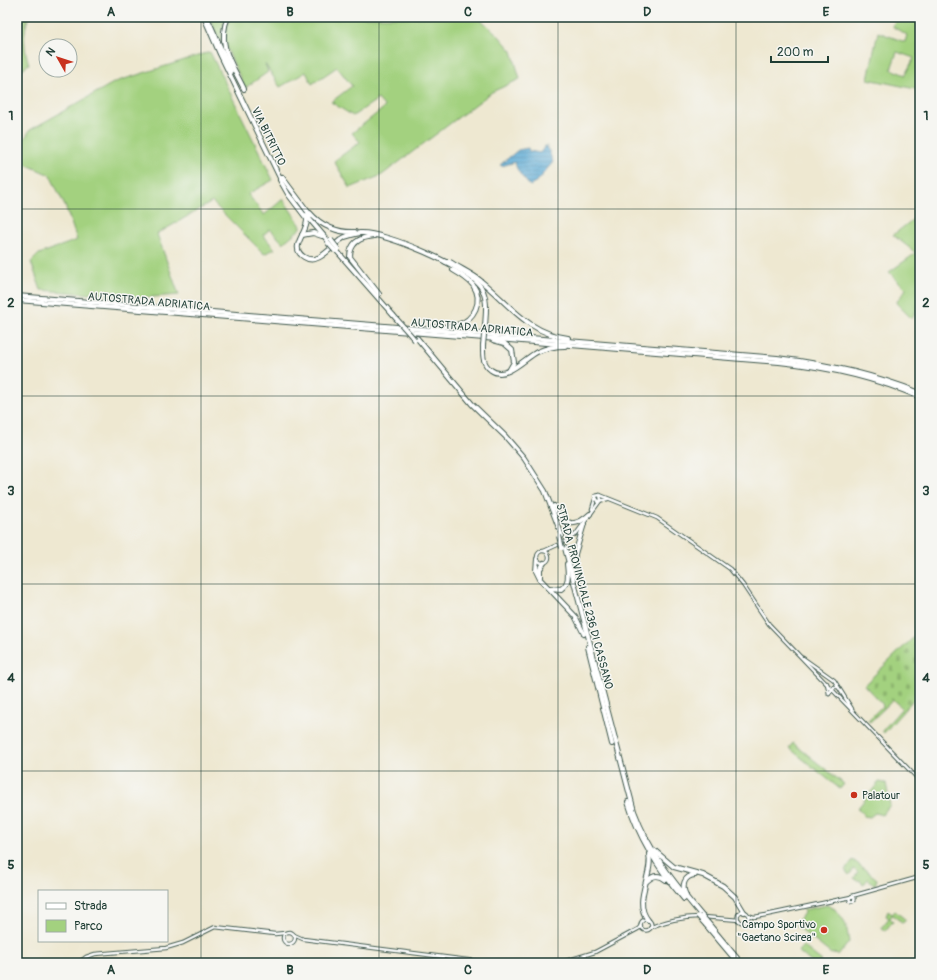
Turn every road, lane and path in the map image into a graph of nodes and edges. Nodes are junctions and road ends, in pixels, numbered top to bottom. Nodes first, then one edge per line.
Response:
1 (206, 17) edge
2 (228, 17) edge
3 (244, 89) dead end
4 (280, 180) junction
5 (292, 192) junction
6 (302, 236) junction
7 (383, 236) junction
8 (329, 242) junction
9 (336, 250) junction
10 (441, 261) junction
11 (378, 294) junction
12 (17, 296) edge
13 (17, 300) edge
14 (394, 314) junction
15 (396, 327) junction
16 (453, 335) junction
17 (416, 339) junction
18 (605, 344) junction
19 (628, 349) junction
20 (505, 372) junction
21 (920, 393) edge
22 (920, 397) edge
23 (545, 491) junction
24 (600, 495) junction
25 (595, 499) junction
26 (610, 499) junction
27 (600, 500) junction
28 (591, 513) junction
29 (584, 524) junction
30 (560, 536) junction
31 (555, 547) junction
32 (564, 548) junction
33 (544, 551) junction
34 (549, 556) junction
35 (537, 559) junction
36 (544, 563) junction
37 (567, 564) junction
38 (540, 579) junction
39 (547, 587) junction
40 (576, 592) junction
41 (584, 634) junction
42 (589, 645) junction
43 (801, 657) junction
44 (827, 683) junction
45 (840, 687) junction
46 (833, 690) junction
47 (853, 712) junction
48 (920, 781) edge
49 (644, 840) junction
50 (648, 851) junction
51 (703, 875) junction
52 (920, 877) edge
53 (646, 883) junction
54 (686, 901) junction
55 (741, 912) junction
56 (644, 915) junction
57 (748, 915) junction
58 (700, 916) junction
59 (754, 917) junction
60 (735, 919) junction
61 (739, 920) junction
62 (748, 920) junction
63 (643, 921) junction
64 (649, 921) junction
65 (658, 924) junction
66 (707, 924) junction
67 (641, 926) junction
68 (650, 928) junction
69 (638, 929) junction
70 (643, 929) junction
71 (285, 933) junction
72 (275, 934) junction
73 (294, 935) junction
74 (283, 937) junction
75 (303, 939) junction
76 (294, 941) junction
77 (78, 963) edge
78 (491, 963) edge
79 (559, 963) edge
80 (738, 963) edge
81 (741, 963) edge

1 - 4 highway, VIA BITRITTO
1 - 5 highway, VIA BITRITTO
2 - 3 highway
4 - 6 highway
4 - 8 highway, VIA BITRITTO
5 - 7 highway
5 - 8 highway, VIA BITRITTO
6 - 7 highway
6 - 8 highway
7 - 10 highway
7 - 11 highway
8 - 9 highway, VIA BITRITTO, bridge
9 - 11 highway, STRADA PROVINCIALE 236 DI CASSANO
9 - 14 highway, STRADA PROVINCIALE 236 DI CASSANO
10 - 15 highway
10 - 18 highway
10 - 20 highway, bridge
11 - 14 highway, STRADA PROVINCIALE 236 DI CASSANO
12 - 15 highway, AUTOSTRADA ADRIATICA
13 - 16 highway, AUTOSTRADA ADRIATICA
14 - 17 highway, STRADA PROVINCIALE 236 DI CASSANO, bridge
15 - 18 highway, AUTOSTRADA ADRIATICA
16 - 19 highway, AUTOSTRADA ADRIATICA
16 - 20 highway
17 - 23 highway, STRADA PROVINCIALE 236 DI CASSANO
17 - 30 highway, STRADA PROVINCIALE 236 DI CASSANO
18 - 21 highway, AUTOSTRADA ADRIATICA
19 - 20 highway
19 - 22 highway, AUTOSTRADA ADRIATICA
23 - 28 highway
23 - 30 highway, STRADA PROVINCIALE 236 DI CASSANO
24 - 25 main road
24 - 26 main road
24 - 27 main road
25 - 27 main road
25 - 28 main road
26 - 27 main road
26 - 43 main road
27 - 28 main road
28 - 29 main road
29 - 31 main road
29 - 40 highway
30 - 32 highway, STRADA PROVINCIALE 236 DI CASSANO, bridge
31 - 33 main road
31 - 34 main road
32 - 37 highway, STRADA PROVINCIALE 236 DI CASSANO
32 - 40 highway, STRADA PROVINCIALE 236 DI CASSANO
33 - 34 main road
33 - 35 main road
34 - 36 main road
35 - 36 main road
35 - 38 highway
36 - 38 highway
37 - 39 highway
37 - 41 highway, STRADA PROVINCIALE 236 DI CASSANO
38 - 39 highway
39 - 41 highway
40 - 42 highway, STRADA PROVINCIALE 236 DI CASSANO
41 - 42 highway, STRADA PROVINCIALE 236 DI CASSANO
42 - 49 highway, STRADA PROVINCIALE 236 DI CASSANO
43 - 44 main road
43 - 45 main road
44 - 46 main road
44 - 46 main road
45 - 46 main road
45 - 47 main road
46 - 47 main road
47 - 48 main road
49 - 50 highway, STRADA PROVINCIALE 236 DI CASSANO
49 - 51 highway
49 - 58 highway, STRADA PROVINCIALE 236 DI CASSANO
50 - 53 highway
50 - 54 highway, STRADA PROVINCIALE 236 DI CASSANO
51 - 55 highway
51 - 58 highway
52 - 59 main road
53 - 54 highway
53 - 56 highway
54 - 58 highway, STRADA PROVINCIALE 236 DI CASSANO
55 - 57 main road
55 - 60 main road
55 - 61 main road
56 - 63 highway
56 - 64 highway
57 - 59 main road
57 - 62 main road
58 - 66 highway, STRADA PROVINCIALE 236 DI CASSANO, bridge
59 - 62 main road
60 - 61 main road
60 - 65 main road
61 - 62 main road
63 - 64 main road
63 - 67 main road
64 - 65 main road
64 - 68 main road
65 - 68 main road
66 - 80 highway, STRADA PROVINCIALE 236 DI CASSANO
66 - 81 highway, STRADA PROVINCIALE 236 DI CASSANO
67 - 69 main road
67 - 70 main road
68 - 70 main road
69 - 70 main road
69 - 79 main road
71 - 72 main road
71 - 73 main road
71 - 74 main road
72 - 74 main road
72 - 77 main road
73 - 75 main road
73 - 76 main road
74 - 76 main road
75 - 76 main road
75 - 78 main road

